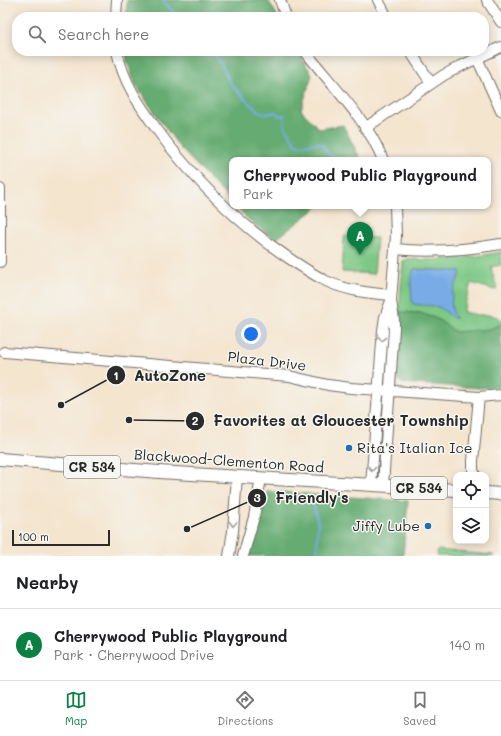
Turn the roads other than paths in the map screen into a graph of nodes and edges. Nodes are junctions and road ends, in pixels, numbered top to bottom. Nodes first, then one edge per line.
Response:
1 (117, 0) edge
2 (280, 0) edge
3 (378, 0) edge
4 (487, 0) edge
5 (116, 12) edge
6 (284, 12) edge
7 (384, 12) edge
8 (501, 22) edge
9 (501, 47) edge
10 (489, 52) edge
11 (118, 56) edge
12 (309, 56) edge
13 (413, 56) edge
14 (481, 56) edge
15 (477, 58) junction
16 (431, 83) junction
17 (501, 111) edge
18 (365, 128) junction
19 (381, 157) edge
20 (0, 188) edge
21 (395, 209) edge
22 (501, 244) edge
23 (395, 249) junction
24 (0, 262) edge
25 (391, 298) junction
26 (4, 352) dead end
27 (378, 389) junction
28 (389, 390) junction
29 (501, 395) edge
30 (479, 397) junction
31 (0, 459) edge
32 (473, 472) edge
33 (237, 476) junction
34 (261, 478) junction
35 (371, 485) junction
36 (383, 486) junction
37 (453, 490) edge
38 (489, 493) edge
39 (501, 494) edge
40 (229, 556) edge
41 (243, 556) edge

1 - 5 street
2 - 6 street
3 - 7 street
4 - 8 street
9 - 10 street
11 - 25 street
12 - 18 street
13 - 16 street
14 - 15 street
15 - 16 street
15 - 17 street
16 - 18 street
18 - 19 street
20 - 24 street
21 - 23 street
22 - 23 street
23 - 25 street
25 -> 27 street
25 - 28 street
26 - 27 street, Plaza Drive
27 - 28 street, Plaza Drive
27 -> 35 street
28 - 30 street, Plaza Drive
28 - 36 street
29 - 30 street, Plaza Drive
30 - 32 street
31 - 33 main road, Blackwood-Clementon Road / CR 534
33 - 34 main road, Blackwood-Clementon Road / CR 534
33 -> 40 street
34 - 35 main road, Blackwood-Clementon Road / CR 534
34 - 41 street
35 - 36 main road, Blackwood-Clementon Road / CR 534
36 - 37 main road, Blackwood-Clementon Road / CR 534
38 - 39 main road

